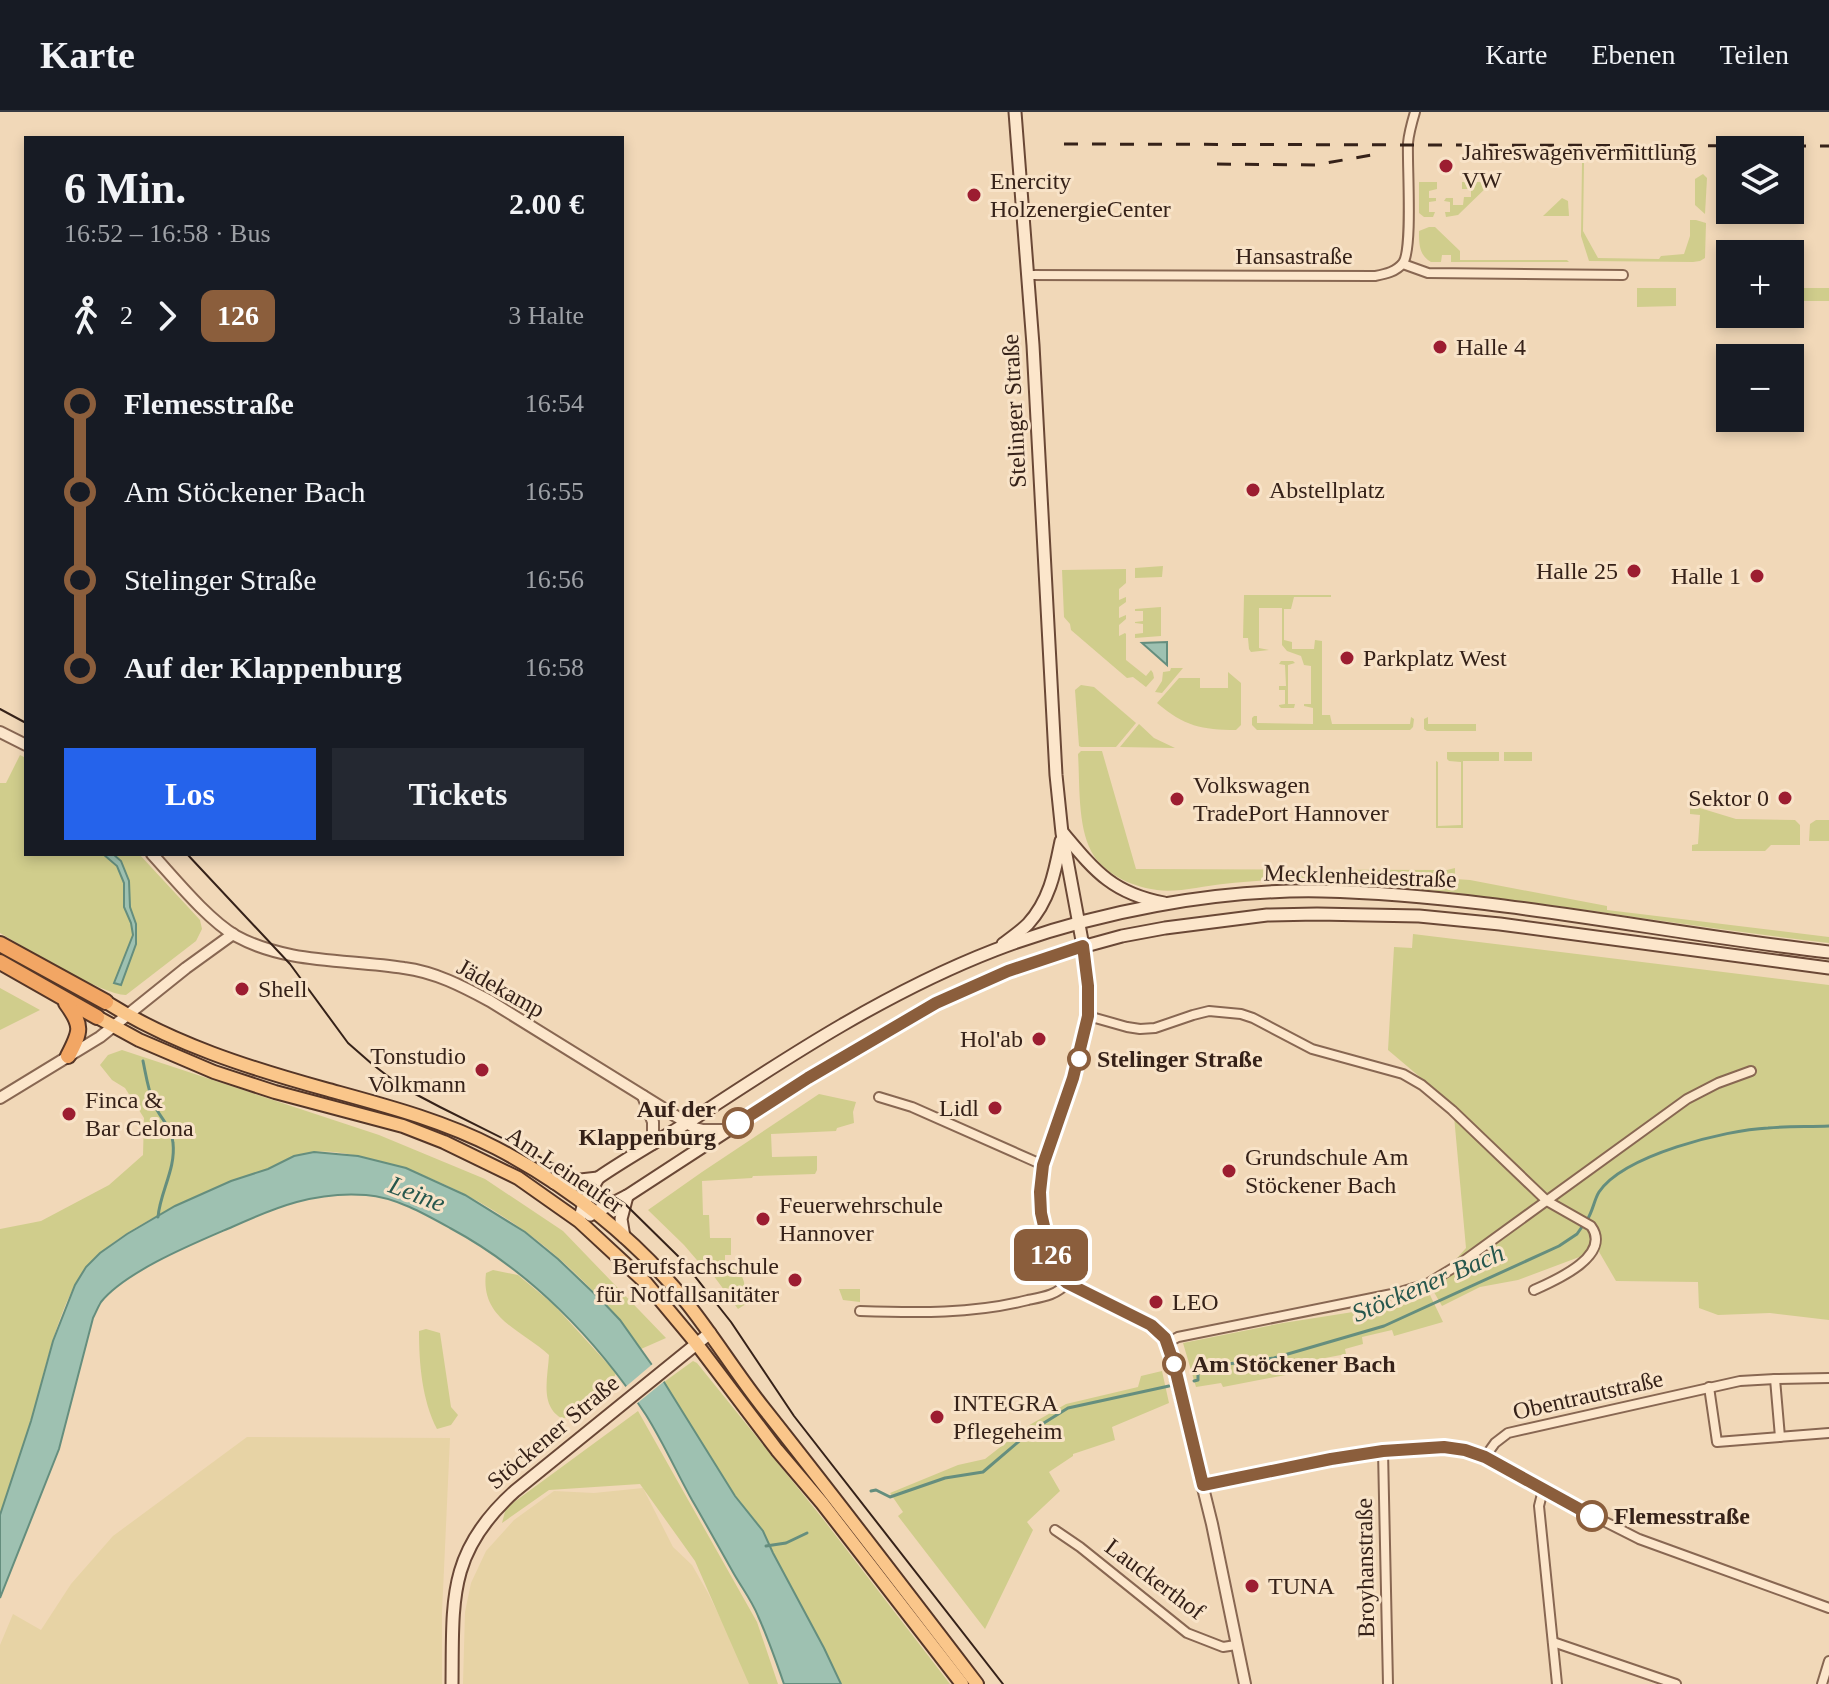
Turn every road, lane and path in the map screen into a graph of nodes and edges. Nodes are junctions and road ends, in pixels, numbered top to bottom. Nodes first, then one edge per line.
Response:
1 (1015, 112) edge
2 (1415, 112) edge
3 (1403, 264) junction
4 (1028, 275) junction
5 (1623, 275) dead end
6 (0, 732) edge
7 (24, 744) edge
8 (1062, 833) junction
9 (154, 856) edge
10 (1170, 904) junction
11 (1079, 923) junction
12 (233, 934) junction
13 (0, 944) edge
14 (1083, 946) junction
15 (995, 950) junction
16 (1829, 952) edge
17 (0, 962) edge
18 (1829, 968) edge
19 (61, 996) junction
20 (106, 1002) joint
21 (127, 1015) junction
22 (1088, 1016) junction
23 (97, 1017) joint
24 (114, 1027) junction
25 (68, 1056) junction
26 (1751, 1071) dead end
27 (643, 1096) junction
28 (879, 1097) dead end
29 (0, 1098) edge
30 (687, 1123) junction
31 (726, 1130) junction
32 (653, 1144) junction
33 (1043, 1165) junction
34 (598, 1178) junction
35 (554, 1183) junction
36 (627, 1196) junction
37 (1547, 1201) junction
38 (584, 1203) junction
39 (596, 1212) junction
40 (579, 1221) junction
41 (624, 1237) junction
42 (1067, 1283) junction
43 (1534, 1290) dead end
44 (860, 1311) dead end
45 (710, 1333) junction
46 (696, 1343) junction
47 (1167, 1343) junction
48 (1829, 1378) edge
49 (1775, 1379) junction
50 (1709, 1387) junction
51 (1829, 1433) edge
52 (1780, 1437) junction
53 (1383, 1451) junction
54 (1485, 1457) junction
55 (1203, 1485) junction
56 (1543, 1490) junction
57 (1055, 1530) dead end
58 (1829, 1608) edge
59 (1553, 1642) junction
60 (1236, 1645) junction
61 (1829, 1661) edge
62 (452, 1684) edge
63 (962, 1684) edge
64 (977, 1684) edge
65 (1245, 1684) edge
66 (1388, 1684) edge
67 (1557, 1684) edge
68 (1676, 1684) edge
69 (1822, 1684) edge

1 - 4 main road, Stelinger Straße
2 - 3 street
3 - 4 street, Hansastraße
3 - 5 street
4 - 8 main road, Stelinger Straße
6 - 7 street
8 - 10 main road
8 - 11 main road, Stelinger Straße
8 - 15 main road
9 - 12 street, Jädekamp
10 - 11 main road, Mecklenheidestraße
10 - 16 main road, Mecklenheidestraße
11 - 14 main road, Stelinger Straße
11 - 15 main road, Mecklenheidestraße
12 - 21 street
12 - 27 street, Jädekamp
13 - 20 highway, Am Leineufer
14 - 18 main road, Mecklenheidestraße
14 - 22 street
14 - 31 main road, Mecklenheidestraße
15 - 30 main road, Mecklenheidestraße
17 - 19 highway, Am Leineufer
19 - 23 highway, Am Leineufer
19 - 25 highway
20 - 21 main road, Am Leineufer
21 - 24 street
21 - 35 main road, Am Leineufer
22 - 33 street
22 - 37 street
23 - 24 main road, Am Leineufer
24 - 25 street
24 - 40 main road, Am Leineufer
25 - 29 street
26 - 37 street
27 - 30 street, Jädekamp
27 - 32 street
28 - 33 street
30 - 31 street, Jädekamp
30 - 32 main road, Mecklenheidestraße
31 - 36 main road, Mecklenheidestraße
32 - 34 main road, Mecklenheidestraße
33 - 42 street
34 - 35 main road
34 - 38 main road, Mecklenheidestraße
35 - 38 main road, Am Leineufer
36 - 39 main road, Mecklenheidestraße
36 - 41 main road
37 - 43 street
37 - 47 street
38 - 39 main road, Am Leineufer
38 - 40 main road, Mecklenheidestraße
39 - 40 main road, Mecklenheidestraße
39 - 41 main road, Am Leineufer
40 - 46 main road, Am Leineufer
41 - 45 main road, Am Leineufer
42 - 44 street
42 - 47 street
45 - 46 main road, Stöckener Straße
45 - 64 main road, Am Leineufer
46 - 62 main road, Stöckener Straße
46 - 63 main road, Am Leineufer
47 - 55 street
48 - 49 street, Obentrautstraße
49 - 50 street, Obentrautstraße
49 - 52 street
50 - 52 street
50 - 54 street, Obentrautstraße
51 - 52 street
53 - 54 street
53 - 55 street
53 - 66 street, Broyhanstraße
54 - 56 street
55 - 60 street
56 - 58 street
56 - 59 street
57 - 60 street, Lauckerthof
59 - 67 street
59 - 68 street
60 - 65 street
61 - 69 street

